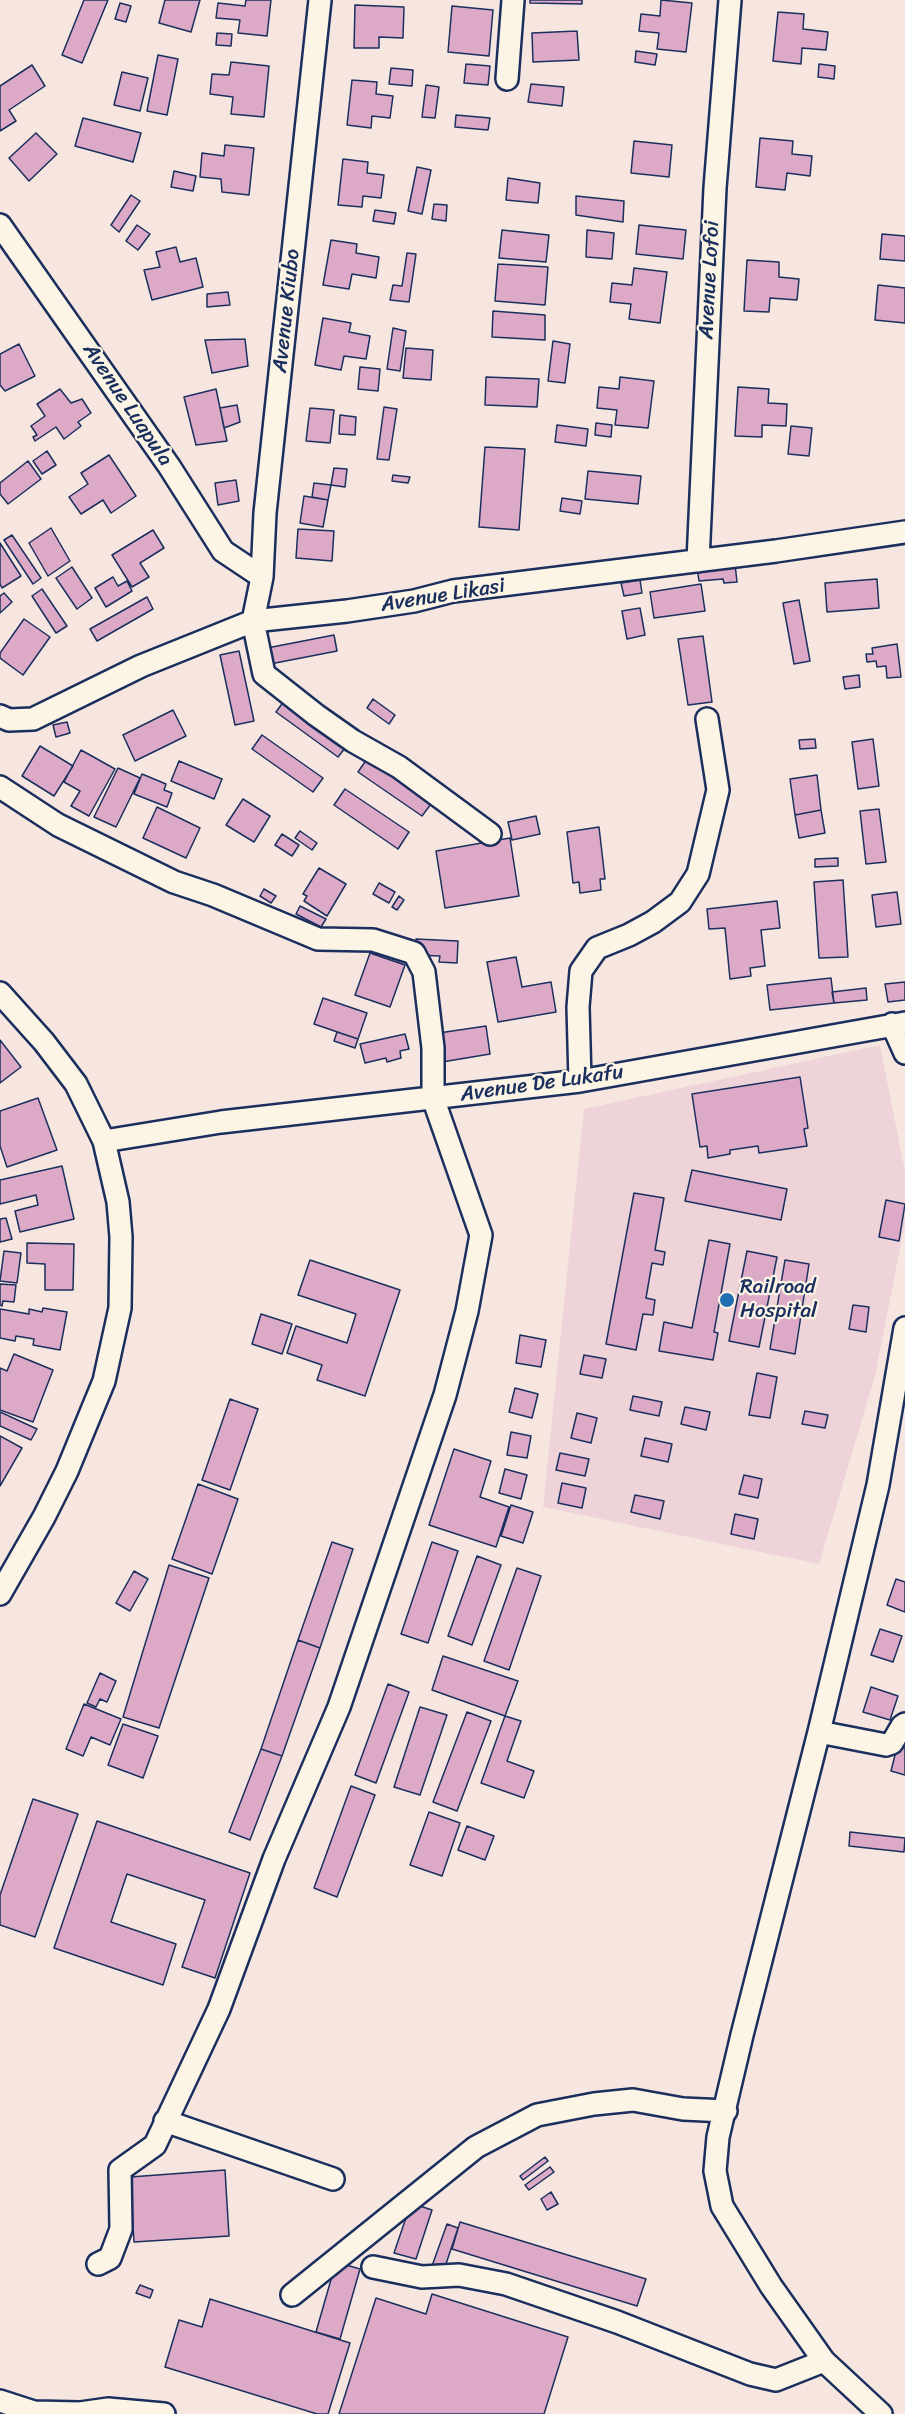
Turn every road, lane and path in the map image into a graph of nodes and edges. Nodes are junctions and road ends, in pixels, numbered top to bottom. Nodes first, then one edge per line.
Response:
1 (320, 0) edge
2 (513, 0) edge
3 (730, 0) edge
4 (507, 79) dead end
5 (0, 225) edge
6 (905, 532) edge
7 (698, 561) junction
8 (262, 577) junction
9 (253, 621) junction
10 (707, 719) dead end
11 (3, 721) edge
12 (0, 787) edge
13 (490, 834) dead end
14 (0, 993) edge
15 (899, 1024) edge
16 (905, 1053) edge
17 (580, 1081) junction
18 (433, 1098) junction
19 (104, 1141) junction
20 (905, 1328) edge
21 (0, 1594) edge
22 (905, 1725) edge
23 (819, 1732) junction
24 (726, 2111) junction
25 (165, 2121) junction
26 (333, 2179) dead end
27 (98, 2264) dead end
28 (373, 2267) dead end
29 (292, 2295) dead end
30 (824, 2361) junction
31 (0, 2401) edge
32 (164, 2414) edge
33 (881, 2414) edge

1 - 8 street, Avenue Kiubo
2 - 4 street
3 - 7 street, Avenue Lofoi
5 - 8 street, Avenue Luapula
6 - 7 street, Avenue Likasi
7 - 9 street, Avenue Likasi
8 - 9 street, Avenue Kiubo
9 - 11 street, Avenue Likasi
9 - 13 street
10 - 17 street
12 - 18 street
14 - 19 street
15 - 16 street
15 - 17 street, Avenue De Lukafu
17 - 18 street, Avenue De Lukafu
18 - 19 street, Avenue De Lukafu
18 - 25 street
19 - 21 street
20 - 23 street
22 - 23 street
23 - 24 street
24 - 29 street
24 - 30 street
25 - 26 street
25 - 27 street
28 - 30 street
30 - 33 street
31 - 32 street

